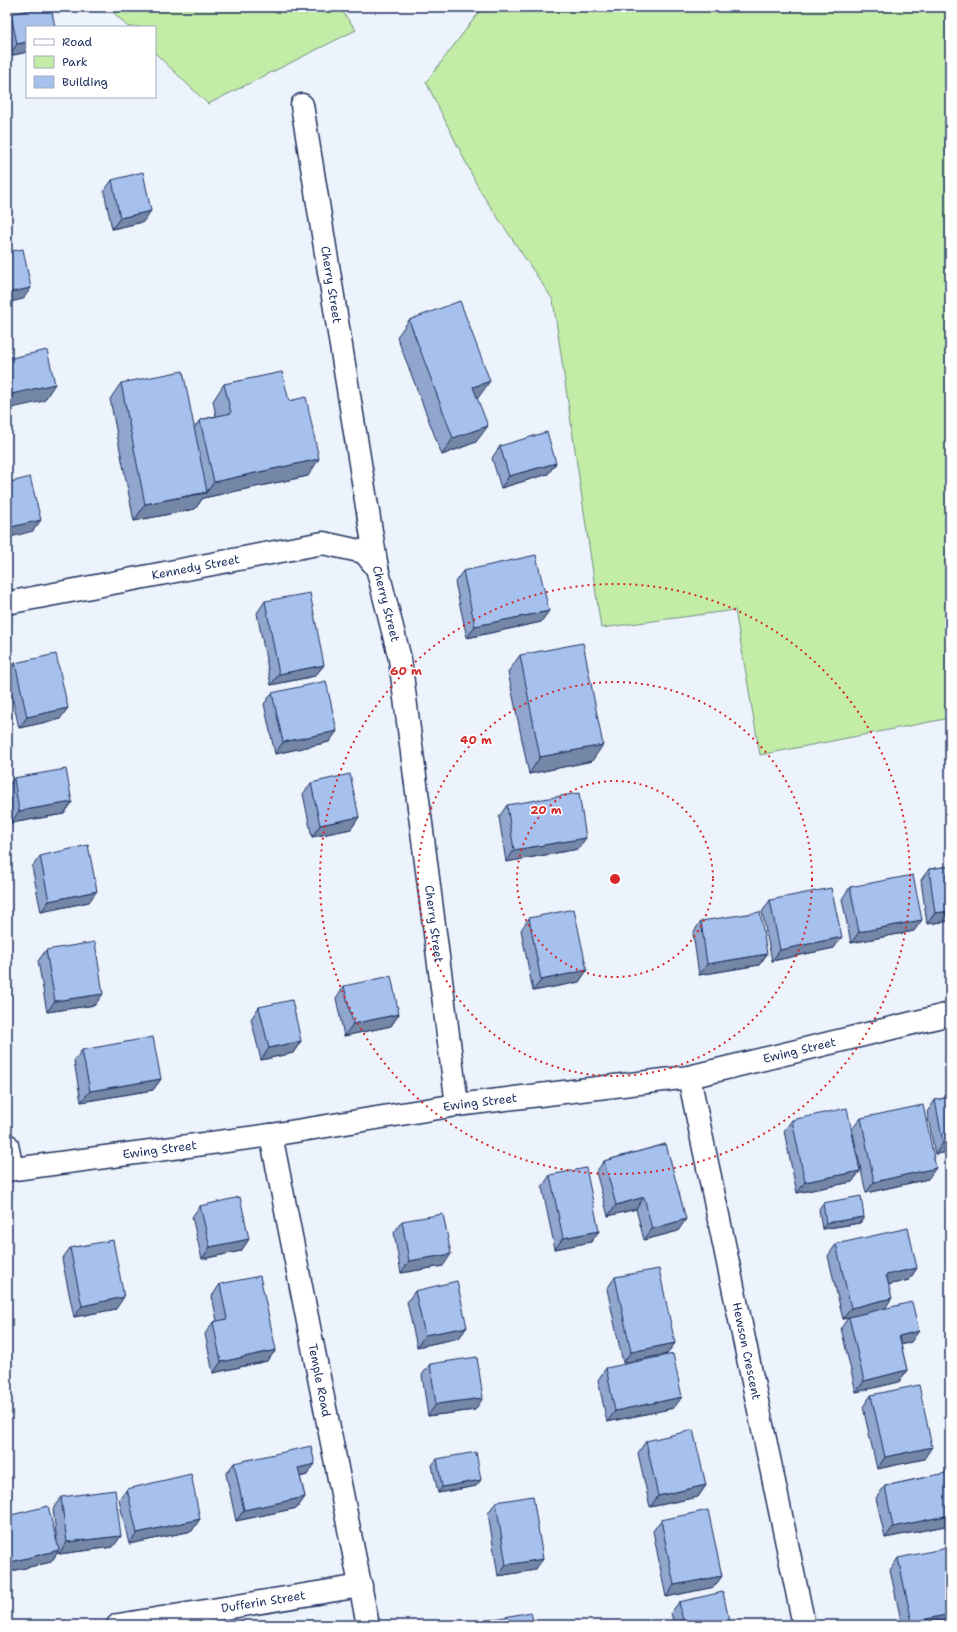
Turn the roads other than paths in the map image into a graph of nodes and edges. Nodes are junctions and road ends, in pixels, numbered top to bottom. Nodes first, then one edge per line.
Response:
1 (302, 104) dead end
2 (377, 568) junction
3 (7, 603) edge
4 (950, 1014) edge
5 (689, 1077) junction
6 (457, 1106) junction
7 (271, 1135) junction
8 (7, 1145) edge
9 (9, 1170) edge
10 (361, 1586) junction
11 (118, 1625) edge
12 (368, 1625) edge
13 (804, 1625) edge

1 - 2 street, Cherry Street
2 - 3 street, Kennedy Street
2 - 6 street, Cherry Street
4 - 5 street, Ewing Street
5 - 6 street, Ewing Street
5 - 13 street, Hewson Crescent
6 - 7 street, Ewing Street
7 - 9 street, Ewing Street
7 - 10 street, Temple Road
8 - 9 street
10 - 11 street, Dufferin Street
10 - 12 street, Temple Road

